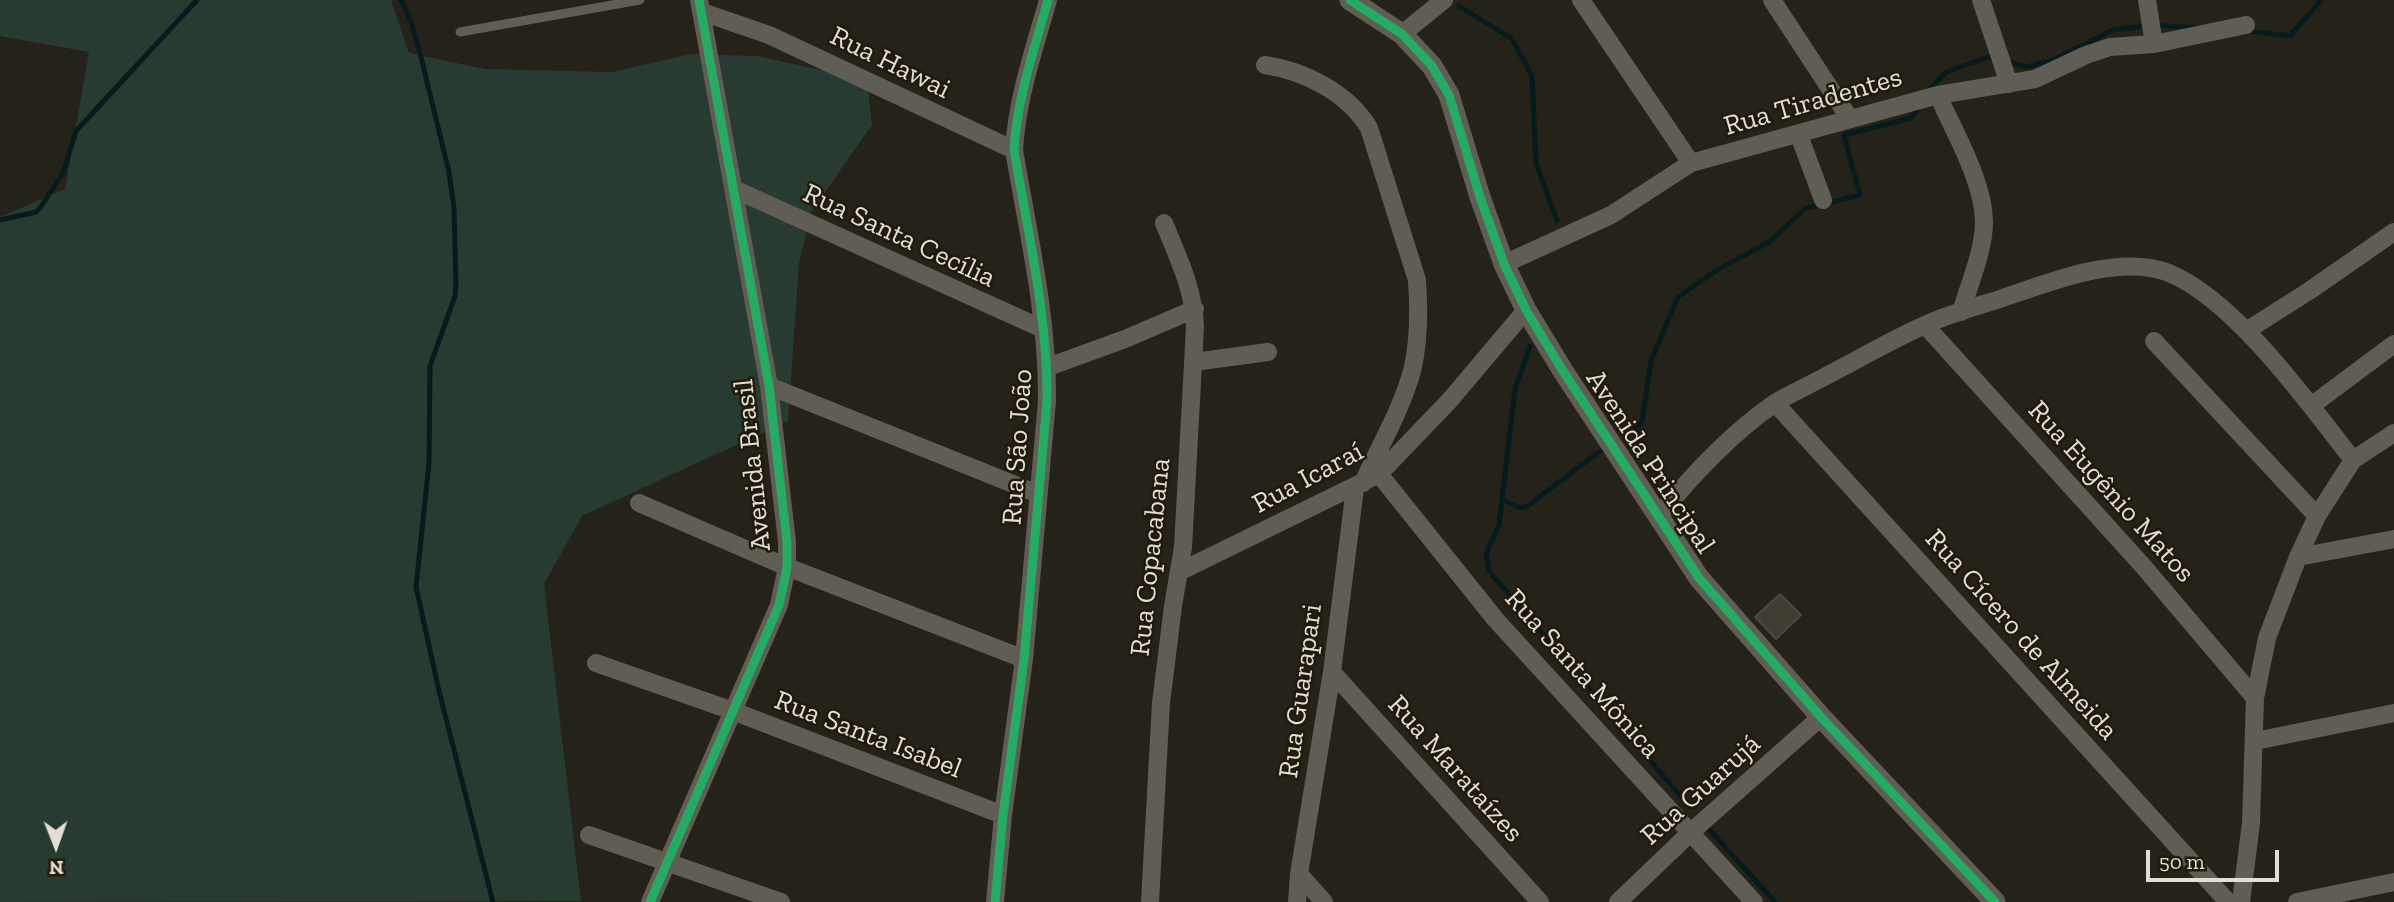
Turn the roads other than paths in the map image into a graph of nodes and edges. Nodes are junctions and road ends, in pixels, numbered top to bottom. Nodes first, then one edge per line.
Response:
1 (640, 0) edge
2 (1048, 0) edge
3 (1350, 0) edge
4 (1444, 0) edge
5 (1581, 0) edge
6 (1772, 0) edge
7 (1981, 0) edge
8 (2147, 0) edge
9 (700, 6) edge
10 (2246, 25) dead end
11 (460, 32) dead end
12 (1402, 34) junction
13 (2154, 44) junction
14 (1265, 65) dead end
15 (2009, 85) junction
16 (1938, 95) junction
17 (1850, 118) junction
18 (1800, 135) junction
19 (1014, 150) junction
20 (1691, 163) junction
21 (734, 189) junction
22 (1823, 200) dead end
23 (1164, 223) dead end
24 (2394, 232) edge
25 (1504, 264) junction
26 (1195, 309) junction
27 (1526, 310) junction
28 (1961, 312) junction
29 (1925, 325) junction
30 (1043, 329) junction
31 (2246, 331) junction
32 (2154, 341) dead end
33 (2394, 344) edge
34 (1268, 352) dead end
35 (1194, 362) junction
36 (1048, 367) junction
37 (769, 386) junction
38 (1776, 403) junction
39 (2311, 406) junction
40 (2394, 433) edge
41 (2353, 460) junction
42 (1379, 474) junction
43 (1359, 485) junction
44 (1038, 494) junction
45 (639, 503) dead end
46 (2317, 516) junction
47 (1658, 517) junction
48 (2394, 539) edge
49 (2298, 557) junction
50 (787, 567) junction
51 (1179, 572) junction
52 (1024, 659) junction
53 (596, 663) dead end
54 (1332, 672) junction
55 (2255, 698) junction
56 (733, 711) junction
57 (2394, 713) edge
58 (1821, 717) junction
59 (2255, 741) junction
60 (1003, 815) junction
61 (1690, 833) junction
62 (589, 835) dead end
63 (666, 862) junction
64 (1299, 874) junction
65 (2394, 882) edge
66 (650, 902) edge
67 (781, 902) edge
68 (995, 902) edge
69 (1150, 902) edge
70 (1297, 902) edge
71 (1324, 902) edge
72 (1539, 902) edge
73 (1618, 902) edge
74 (1754, 902) edge
75 (1995, 902) edge
76 (2228, 902) edge
77 (2241, 902) edge
78 (2297, 902) edge

1 - 11 lane
2 - 19 street, Rua São João
3 - 12 street, Avenida Principal
4 - 12 street
5 - 20 street
6 - 17 street
7 - 15 street
8 - 13 street
9 - 19 street, Rua Hawai
9 - 21 street, Avenida Brasil
10 - 13 street, Rua Tiradentes
12 - 25 street, Avenida Principal
13 - 15 street, Rua Tiradentes
14 - 43 street, Rua Guarapari
15 - 16 street, Rua Tiradentes
16 - 17 street, Rua Tiradentes
16 - 28 street
17 - 18 street, Rua Tiradentes
18 - 20 street, Rua Tiradentes
18 - 22 street
19 - 30 street, Rua São João
20 - 25 street, Rua Tiradentes
21 - 30 street, Rua Santa Cecília
21 - 37 street, Avenida Brasil
23 - 26 street, Rua Copacabana
24 - 31 street
25 - 27 street, Avenida Principal
26 - 35 street, Rua Copacabana
26 - 36 street
27 - 42 street, Rua Icaraí
27 - 47 street, Avenida Principal
28 - 29 street
28 - 31 street
29 - 38 street
29 - 55 street, Rua Eugênio Matos
30 - 36 street, Rua São João
31 - 39 street
32 - 46 street
33 - 39 street
34 - 35 street
35 - 51 street, Rua Copacabana
36 - 44 street, Rua São João
37 - 44 street
37 - 50 street, Avenida Brasil
38 - 47 street
38 - 76 street, Rua Cícero de Almeida
39 - 41 street
40 - 41 street
41 - 46 street
42 - 43 street, Rua Icaraí
42 - 61 street, Rua Santa Mônica
43 - 51 street, Rua Icaraí
43 - 54 street, Rua Guarapari
44 - 52 street, Rua São João
45 - 50 street
46 - 49 street
47 - 58 street, Avenida Principal
48 - 49 street
49 - 55 street
50 - 52 street
50 - 56 street, Avenida Brasil
51 - 69 street, Rua Copacabana
52 - 60 street, Rua São João
53 - 56 street, Rua Santa Isabel
54 - 64 street, Rua Guarapari
54 - 72 street, Rua Marataízes
55 - 59 street
56 - 60 street, Rua Santa Isabel
56 - 63 street, Avenida Brasil
57 - 59 street
58 - 61 street, Rua Guarujá
58 - 75 street, Avenida Principal
59 - 77 street
60 - 68 street, Rua São João
61 - 73 street, Rua Guarujá
61 - 74 street, Rua Santa Mônica
62 - 63 street
63 - 66 street, Avenida Brasil
63 - 67 street
64 - 70 street, Rua Guarapari
64 - 71 street
65 - 78 street

